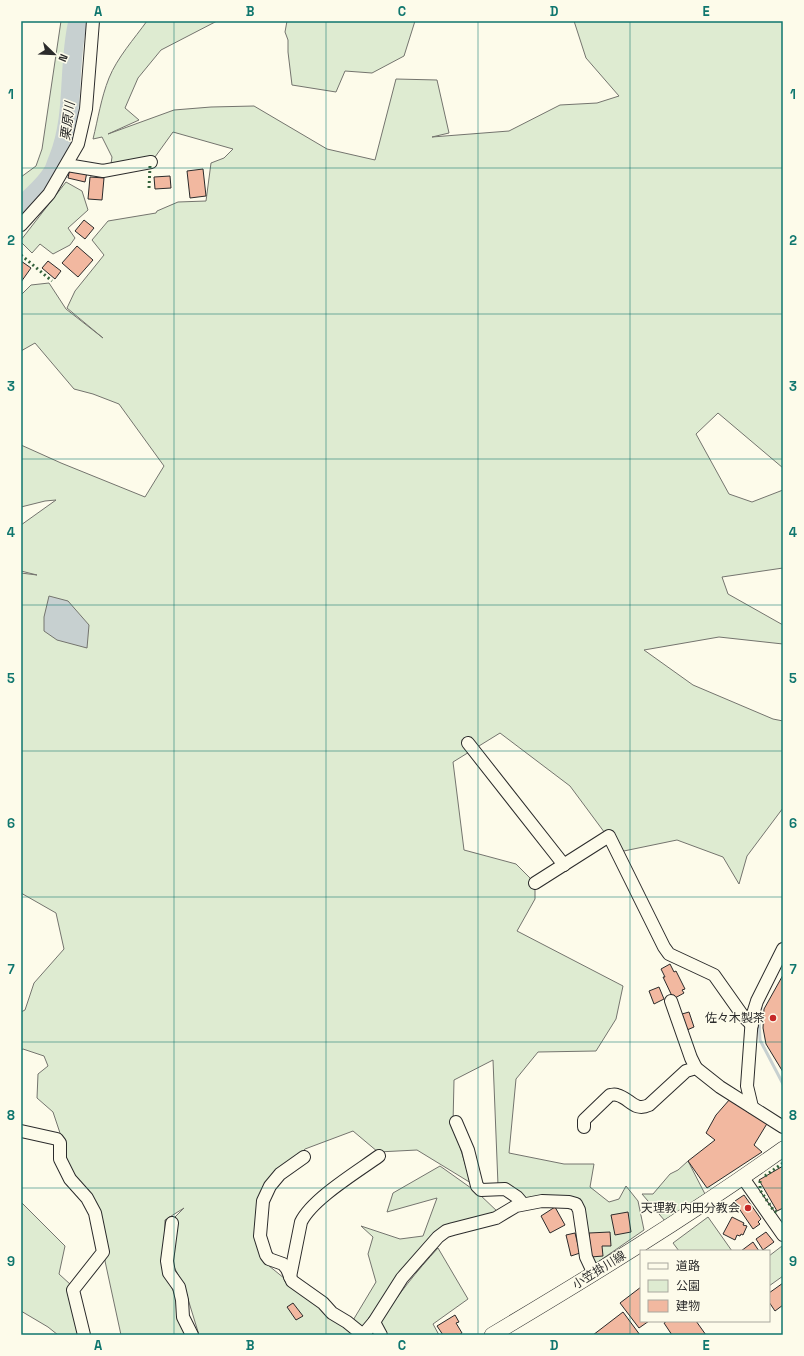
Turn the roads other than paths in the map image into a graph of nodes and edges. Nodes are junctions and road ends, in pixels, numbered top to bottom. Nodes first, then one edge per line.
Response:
1 (93, 21) edge
2 (151, 162) dead end
3 (67, 164) junction
4 (21, 225) edge
5 (468, 743) dead end
6 (564, 865) junction
7 (535, 883) dead end
8 (783, 949) edge
9 (671, 1001) dead end
10 (752, 1025) junction
11 (696, 1068) junction
12 (752, 1107) junction
13 (456, 1122) dead end
14 (584, 1127) dead end
15 (783, 1127) edge
16 (21, 1131) edge
17 (783, 1149) edge
18 (379, 1156) dead end
19 (304, 1157) dead end
20 (744, 1178) junction
21 (523, 1204) junction
22 (172, 1224) dead end
23 (783, 1235) edge
24 (594, 1274) junction
25 (290, 1277) junction
26 (374, 1322) junction
27 (84, 1335) edge
28 (192, 1335) edge
29 (363, 1335) edge
30 (381, 1335) edge
31 (492, 1335) edge

1 - 3 street
2 - 3 street
3 - 4 street
5 - 6 street
6 - 7 street
6 - 10 street
8 - 10 street
9 - 11 street
10 - 12 street
11 - 12 street
11 - 14 street
12 - 15 street
13 - 21 street
16 - 27 street
17 - 20 main road, 小笠掛川線
18 - 25 street
19 - 25 street
20 - 23 street
20 - 24 main road, 小笠掛川線
21 - 24 street
21 - 26 street
22 - 28 street
24 - 31 main road, 小笠掛川線
25 - 29 street
26 - 29 street
26 - 30 street

